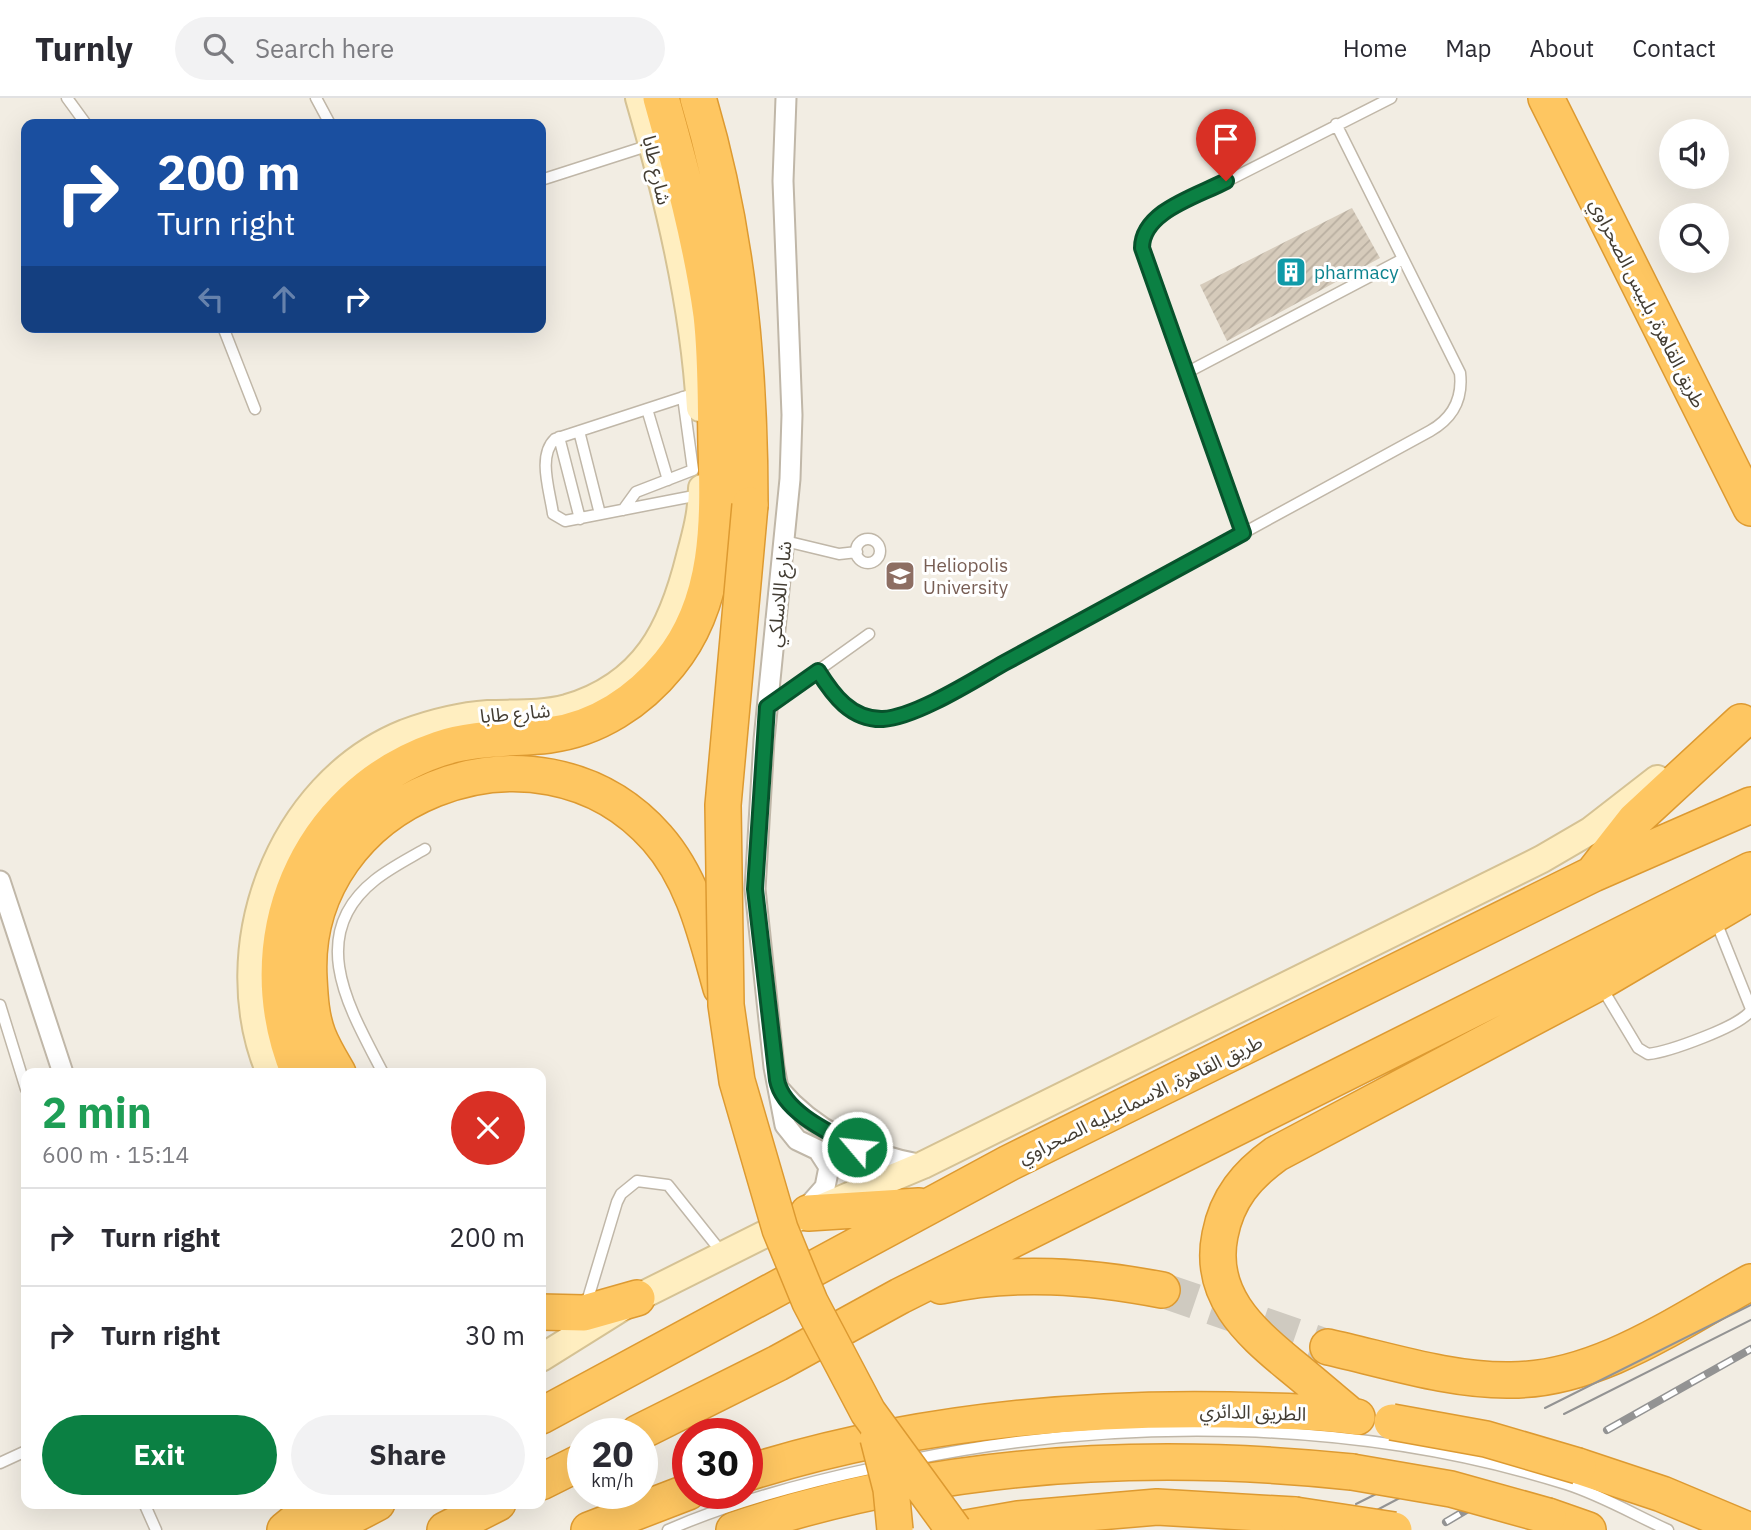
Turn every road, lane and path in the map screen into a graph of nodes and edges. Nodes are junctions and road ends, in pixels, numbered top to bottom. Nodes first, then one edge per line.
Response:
1 (67, 98) edge
2 (316, 98) edge
3 (639, 98) edge
4 (661, 98) edge
5 (698, 98) edge
6 (786, 98) edge
7 (1391, 98) edge
8 (1546, 98) edge
9 (82, 119) edge
10 (327, 119) edge
11 (1336, 124) junction
12 (652, 144) junction
13 (546, 178) edge
14 (1404, 259) junction
15 (701, 318) junction
16 (225, 333) edge
17 (1186, 373) junction
18 (691, 394) junction
19 (255, 409) dead end
20 (647, 409) junction
21 (579, 431) junction
22 (559, 437) junction
23 (668, 480) junction
24 (702, 494) junction
25 (1751, 508) edge
26 (624, 510) junction
27 (600, 514) junction
28 (580, 519) junction
29 (1243, 533) junction
30 (785, 541) junction
31 (857, 552) dead end
32 (869, 634) dead end
33 (818, 671) junction
34 (767, 707) junction
35 (1746, 719) edge
36 (1751, 805) edge
37 (425, 849) dead end
38 (1751, 870) edge
39 (1592, 874) junction
40 (0, 881) edge
41 (1751, 893) edge
42 (1714, 916) junction
43 (1598, 983) junction
44 (0, 1005) edge
45 (726, 1005) junction
46 (1751, 1010) edge
47 (61, 1068) edge
48 (268, 1068) edge
49 (297, 1068) edge
50 (335, 1068) edge
51 (381, 1068) edge
52 (21, 1073) edge
53 (778, 1088) junction
54 (923, 1165) junction
55 (930, 1206) junction
56 (803, 1215) junction
57 (723, 1255) junction
58 (1751, 1282) edge
59 (1162, 1290) tunnel mouth
60 (900, 1296) junction
61 (638, 1298) junction
62 (546, 1312) edge
63 (584, 1313) junction
64 (1328, 1347) tunnel mouth
65 (546, 1355) edge
66 (868, 1412) junction
67 (546, 1413) edge
68 (1351, 1416) junction
69 (658, 1423) edge
70 (21, 1453) edge
71 (0, 1463) edge
72 (567, 1469) edge
73 (763, 1469) edge
74 (546, 1480) edge
75 (672, 1498) edge
76 (1157, 1507) junction
77 (147, 1509) edge
78 (311, 1509) edge
79 (365, 1509) edge
80 (486, 1509) edge
81 (156, 1530) edge
82 (285, 1530) edge
83 (325, 1530) edge
84 (444, 1530) edge
85 (589, 1530) edge
86 (668, 1530) edge
87 (734, 1530) edge
88 (895, 1530) edge
89 (955, 1530) edge
90 (1096, 1530) edge
91 (1394, 1530) edge
92 (1588, 1530) edge
93 (1668, 1530) edge
94 (1748, 1530) edge

1 - 9 lane
2 - 10 lane
3 - 12 street, شارع طابا
4 - 15 highway
5 - 45 highway, bridge
6 - 30 street, شارع اللاسلكي
7 - 11 lane
8 - 25 highway, طريق القاهرة, بلبيس الصحراوي
11 - 14 lane
11 - 17 lane
12 - 13 lane
12 - 15 street, شارع طابا
14 - 17 lane
14 - 29 lane
15 - 18 street, شارع طابا
15 - 49 highway
16 - 19 lane
17 - 29 lane
18 - 20 lane
18 - 23 lane
18 - 24 street, شارع طابا
20 - 21 lane
20 - 23 lane
21 - 22 lane
21 - 27 lane
22 - 28 lane
22 - 28 lane
23 - 26 lane
24 - 26 lane
24 - 48 street, شارع طابا
26 - 27 lane
27 - 28 lane
29 - 33 lane
30 - 31 lane
30 - 34 street, شارع اللاسلكي
32 - 33 lane
33 - 34 lane
34 - 53 street, شارع اللاسلكي
35 - 39 highway
35 - 54 street
36 - 39 highway, طريق القاهرة, الاسماعيليه الصحراوي
37 - 51 lane
38 - 60 highway
39 - 55 highway, طريق القاهرة, الاسماعيليه الصحراوي
40 - 47 street
41 - 42 highway
42 - 43 highway
42 - 46 lane
43 - 46 lane
43 - 68 highway
44 - 52 lane
45 - 50 highway, bridge
45 - 66 highway, bridge
53 - 54 street
53 - 56 street, شارع اللاسلكي
54 - 56 street
55 - 56 highway
55 - 67 highway, طريق القاهرة, الاسماعيليه الصحراوي
56 - 57 street
57 - 61 street
57 - 63 lane
58 - 64 highway
59 - 60 highway
60 - 69 highway
61 - 63 highway
61 - 65 street
62 - 63 highway
66 - 88 highway, bridge
66 - 89 highway, bridge
68 - 73 highway, الطريق الدائري
68 - 94 highway, الطريق الدائري, bridge
70 - 71 lane
72 - 74 highway
75 - 85 highway
76 - 89 highway
76 - 90 highway
76 - 91 highway, bridge
77 - 81 lane
78 - 82 highway
79 - 83 highway
80 - 84 highway
86 - 93 lane
87 - 92 highway, bridge

